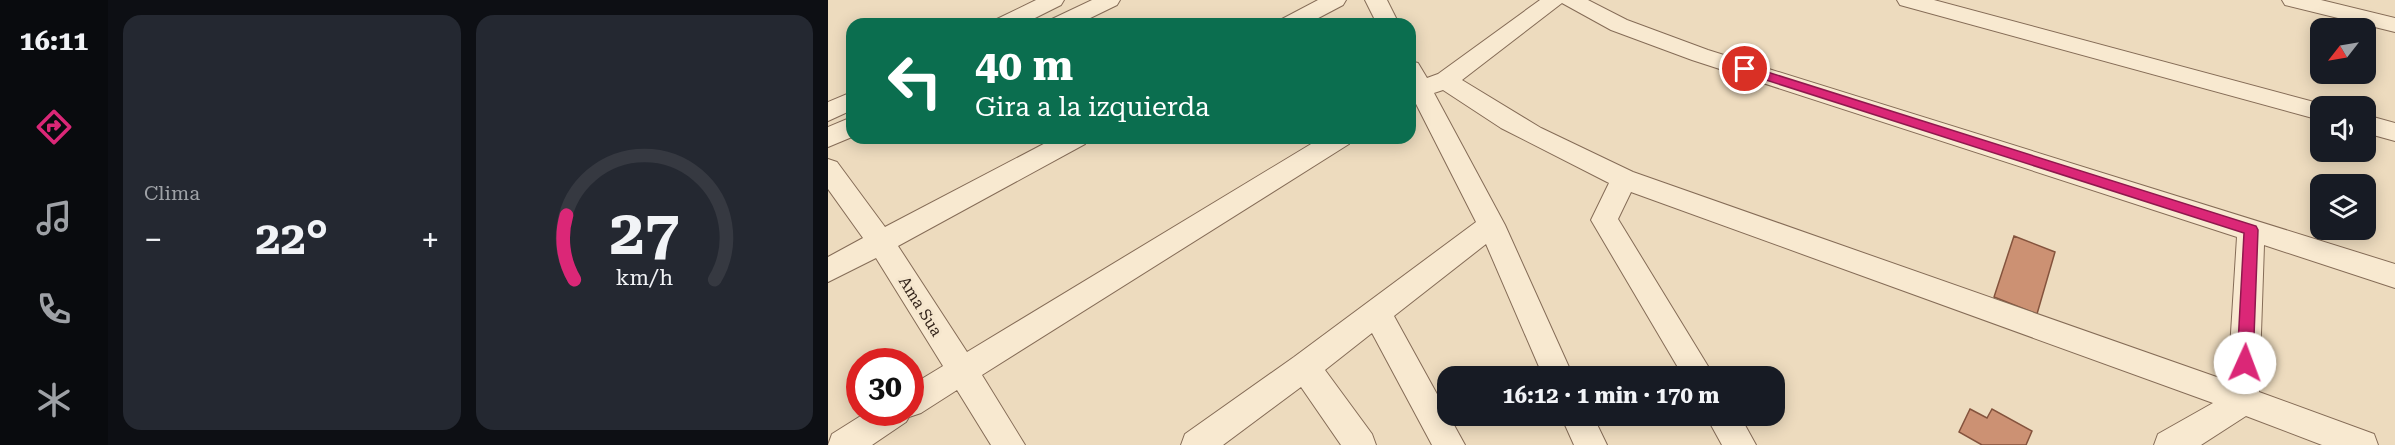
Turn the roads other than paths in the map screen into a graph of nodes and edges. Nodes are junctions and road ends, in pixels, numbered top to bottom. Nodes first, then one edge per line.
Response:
1 (1053, 0) edge
2 (1109, 0) edge
3 (1335, 0) edge
4 (1376, 0) edge
5 (1554, 0) edge
6 (1571, 0) edge
7 (1908, 0) edge
8 (2293, 0) edge
9 (1017, 18) edge
10 (1072, 18) edge
11 (1301, 18) edge
12 (1385, 18) edge
13 (2395, 25) edge
14 (1446, 80) junction
15 (1416, 85) edge
16 (1416, 90) edge
17 (846, 103) edge
18 (2310, 108) edge
19 (828, 112) edge
20 (2376, 127) edge
21 (846, 129) edge
22 (2395, 132) edge
23 (828, 138) edge
24 (1065, 144) edge
25 (1330, 144) edge
26 (828, 170) edge
27 (1624, 178) junction
28 (1491, 225) junction
29 (2251, 230) junction
30 (881, 242) junction
31 (828, 270) edge
32 (2395, 276) edge
33 (1376, 311) junction
34 (1554, 366) edge
35 (1693, 366) edge
36 (1305, 367) junction
37 (962, 370) junction
38 (924, 394) edge
39 (2243, 400) junction
40 (873, 426) edge
41 (1582, 426) edge
42 (1728, 426) edge
43 (844, 445) edge
44 (1009, 445) edge
45 (1197, 445) edge
46 (1360, 445) edge
47 (1449, 445) edge
48 (1591, 445) edge
49 (1740, 445) edge
50 (2170, 445) edge
51 (2362, 445) edge

1 - 9 street
2 - 10 street
3 - 11 street
4 - 12 street
5 - 14 street
6 - 29 street
7 - 18 street
8 - 13 street
14 - 15 street
14 - 27 street
16 - 28 street
17 - 19 street
20 - 22 street
21 - 23 street
24 - 30 street
25 - 37 street
26 - 30 street, Ama Sua
27 - 35 street
27 - 39 street
28 - 33 street
28 - 34 street
29 - 32 street
29 - 39 street
30 - 31 street
30 - 37 street, Ama Sua
33 - 36 street
33 - 47 street
36 - 45 street
36 - 46 street
37 - 38 street
37 - 44 street, Ama Sua
39 - 50 street
39 - 51 street
40 - 43 street
41 - 48 street
42 - 49 street

